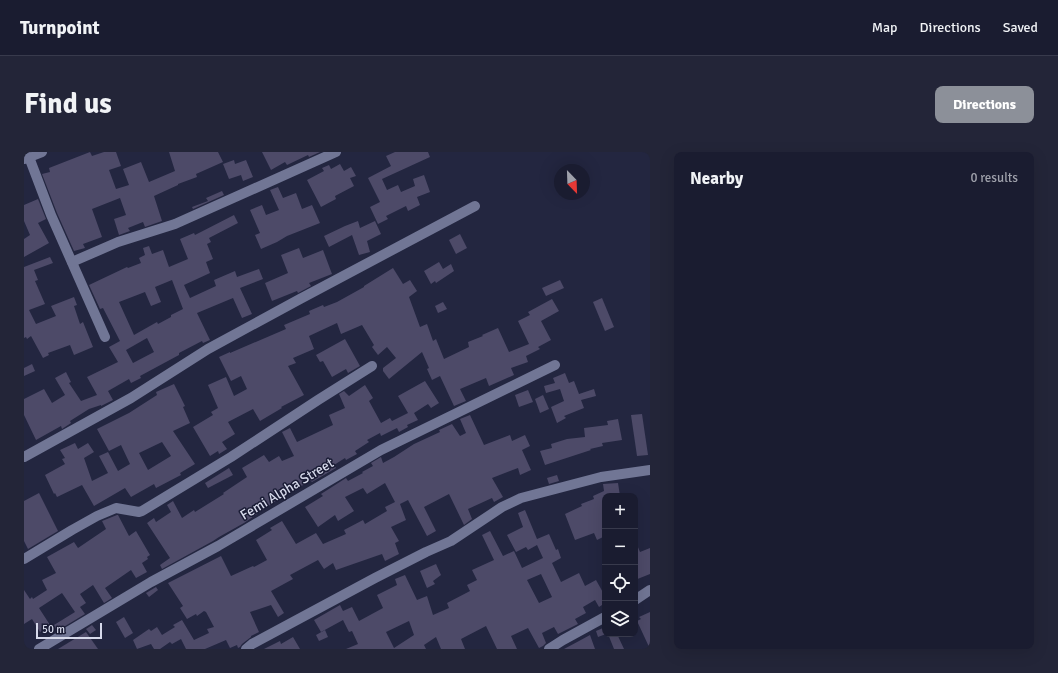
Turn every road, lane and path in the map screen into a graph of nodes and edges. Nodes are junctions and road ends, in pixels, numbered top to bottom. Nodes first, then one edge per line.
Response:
1 (42, 152) edge
2 (336, 152) edge
3 (26, 158) edge
4 (475, 206) dead end
5 (72, 262) junction
6 (105, 338) dead end
7 (555, 365) dead end
8 (372, 366) dead end
9 (24, 457) edge
10 (650, 470) edge
11 (24, 559) edge
12 (650, 590) edge
13 (638, 598) edge
14 (602, 619) edge
15 (40, 649) edge
16 (246, 649) edge
17 (549, 649) edge

1 - 3 street
2 - 5 street
3 - 5 street
4 - 9 street
5 - 6 street
7 - 15 street, Femi Alpha Street
8 - 11 street
10 - 16 street
12 - 13 street
14 - 17 street

